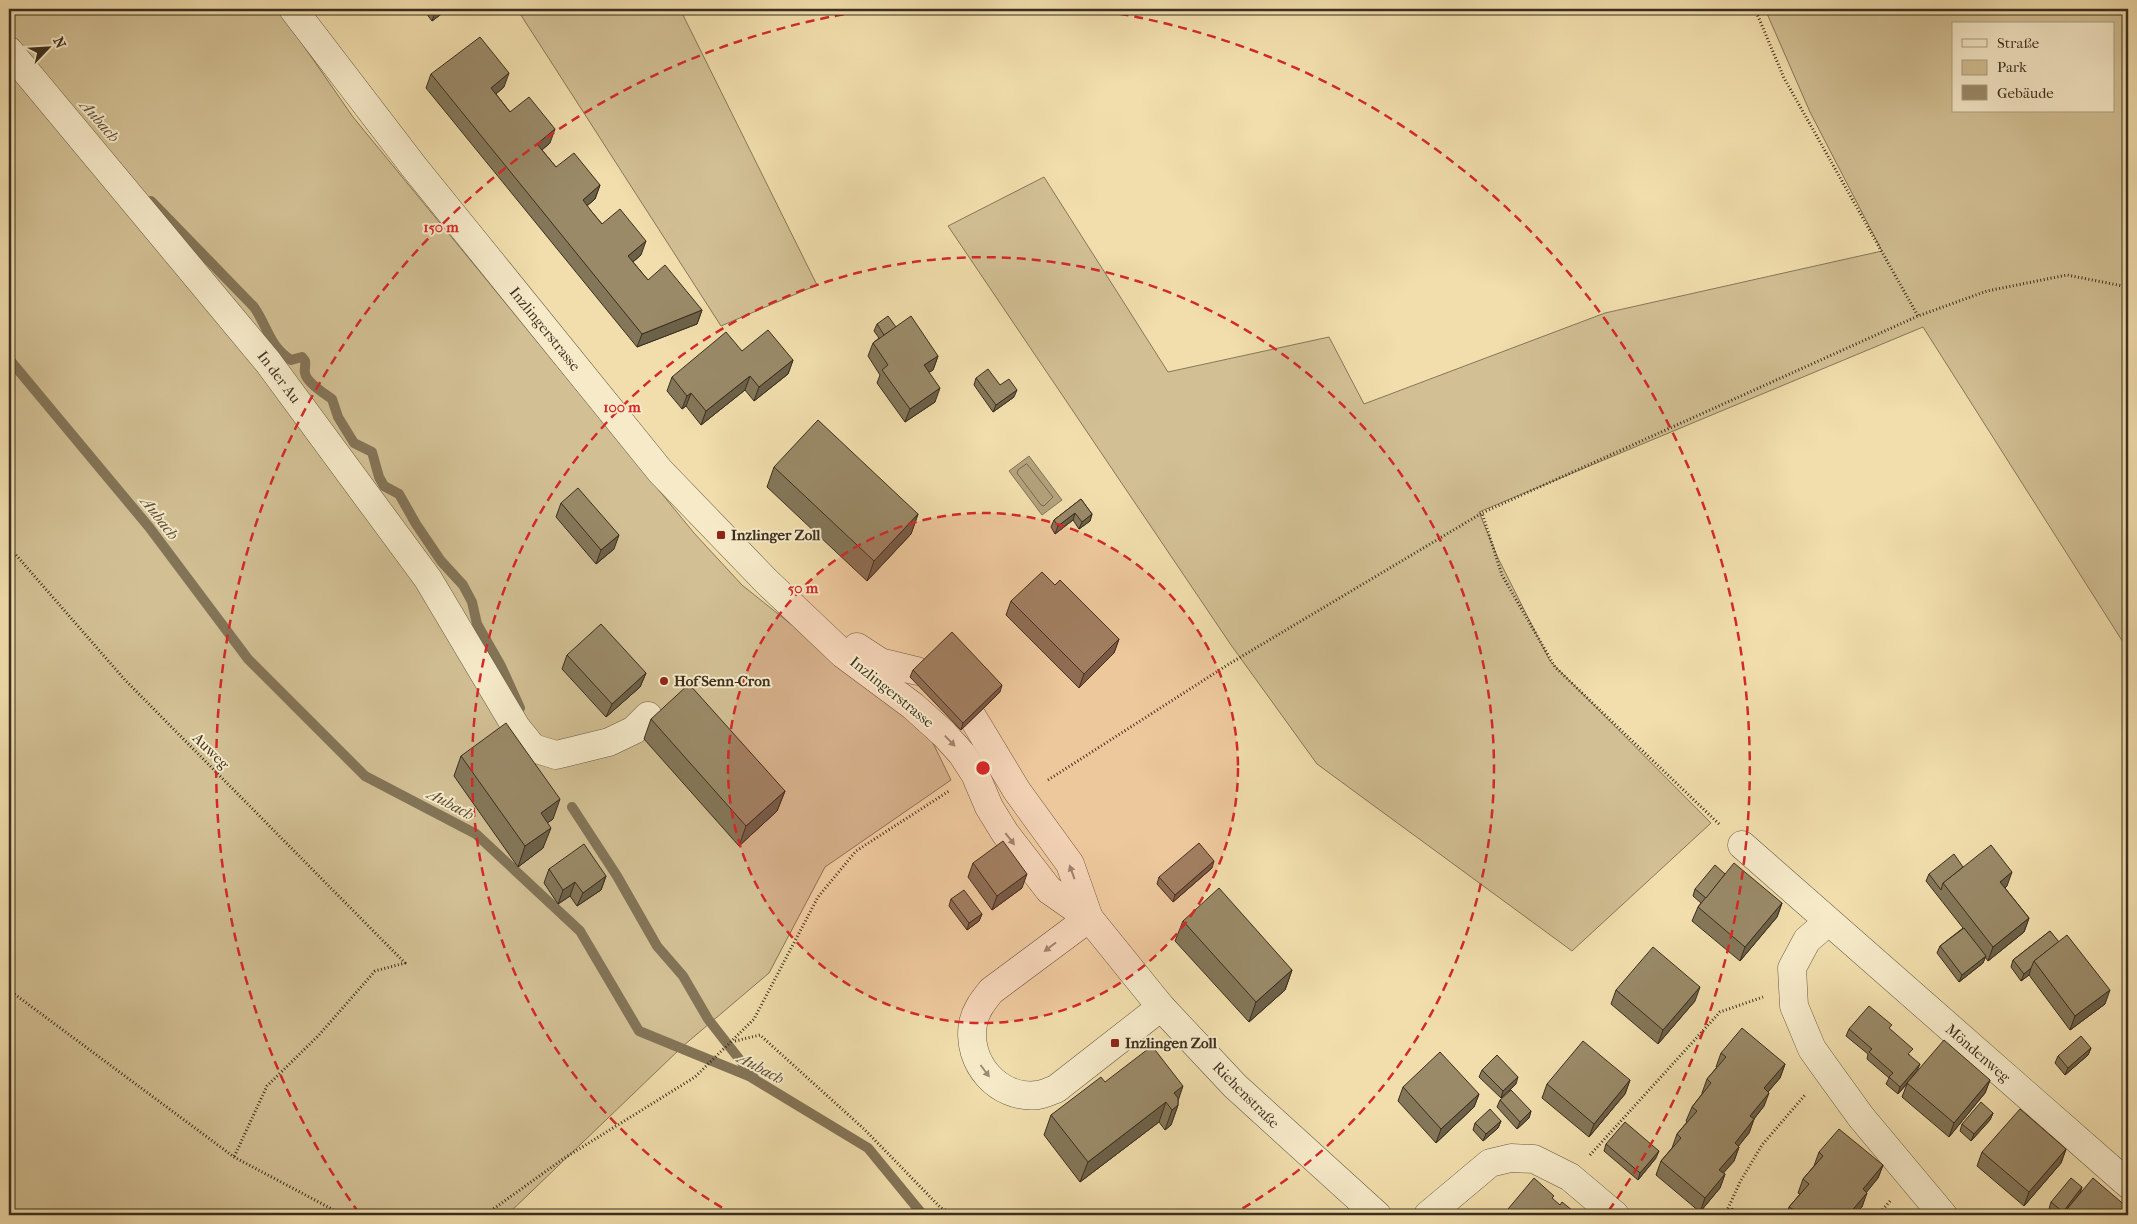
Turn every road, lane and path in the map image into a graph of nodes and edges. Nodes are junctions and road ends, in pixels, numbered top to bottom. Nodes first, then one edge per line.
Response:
1 (293, 9) edge
2 (1755, 9) edge
3 (9, 51) edge
4 (2128, 287) edge
5 (1918, 316) junction
6 (1482, 513) junction
7 (9, 547) edge
8 (820, 630) junction
9 (917, 671) edge
10 (648, 716) dead end
11 (973, 718) edge
12 (977, 778) junction
13 (1019, 794) junction
14 (989, 807) junction
15 (1742, 845) joint
16 (1089, 918) junction
17 (1828, 922) junction
18 (1793, 987) junction
19 (9, 990) edge
20 (1161, 1007) junction
21 (734, 1041) junction
22 (1827, 1070) junction
23 (234, 1157) junction
24 (1570, 1177) junction
25 (2128, 1184) edge
26 (343, 1215) edge
27 (485, 1215) edge
28 (956, 1215) edge
29 (1376, 1215) edge
30 (1428, 1215) edge
31 (1615, 1215) edge
32 (1725, 1215) edge
33 (1943, 1215) edge

1 - 8 street, Inzlingerstrasse
2 - 5 path
3 - 10 street, In der Au
4 - 5 path
5 - 6 path
6 - 13 path
6 - 15 path
7 - 23 path, Auweg
8 - 9 street, Inzlingerstrasse
8 -> 12 street, Inzlingerstrasse
11 - 13 street, Riehenstraße
12 - 14 street, Riehenstraße
12 - 21 path
13 - 14 street
16 -> 13 street, Riehenstraße
14 -> 16 street, Riehenstraße
15 - 17 street, Möndenweg
16 - 20 street, Riehenstraße
16 -> 20 street
17 - 18 street
17 - 25 street, Möndenweg
18 - 22 street
18 - 24 path
19 - 23 path
20 - 29 street, Riehenstraße
21 - 27 path
21 - 28 path
22 - 32 path
22 - 33 street
23 - 26 path
24 - 30 street
24 - 31 street

